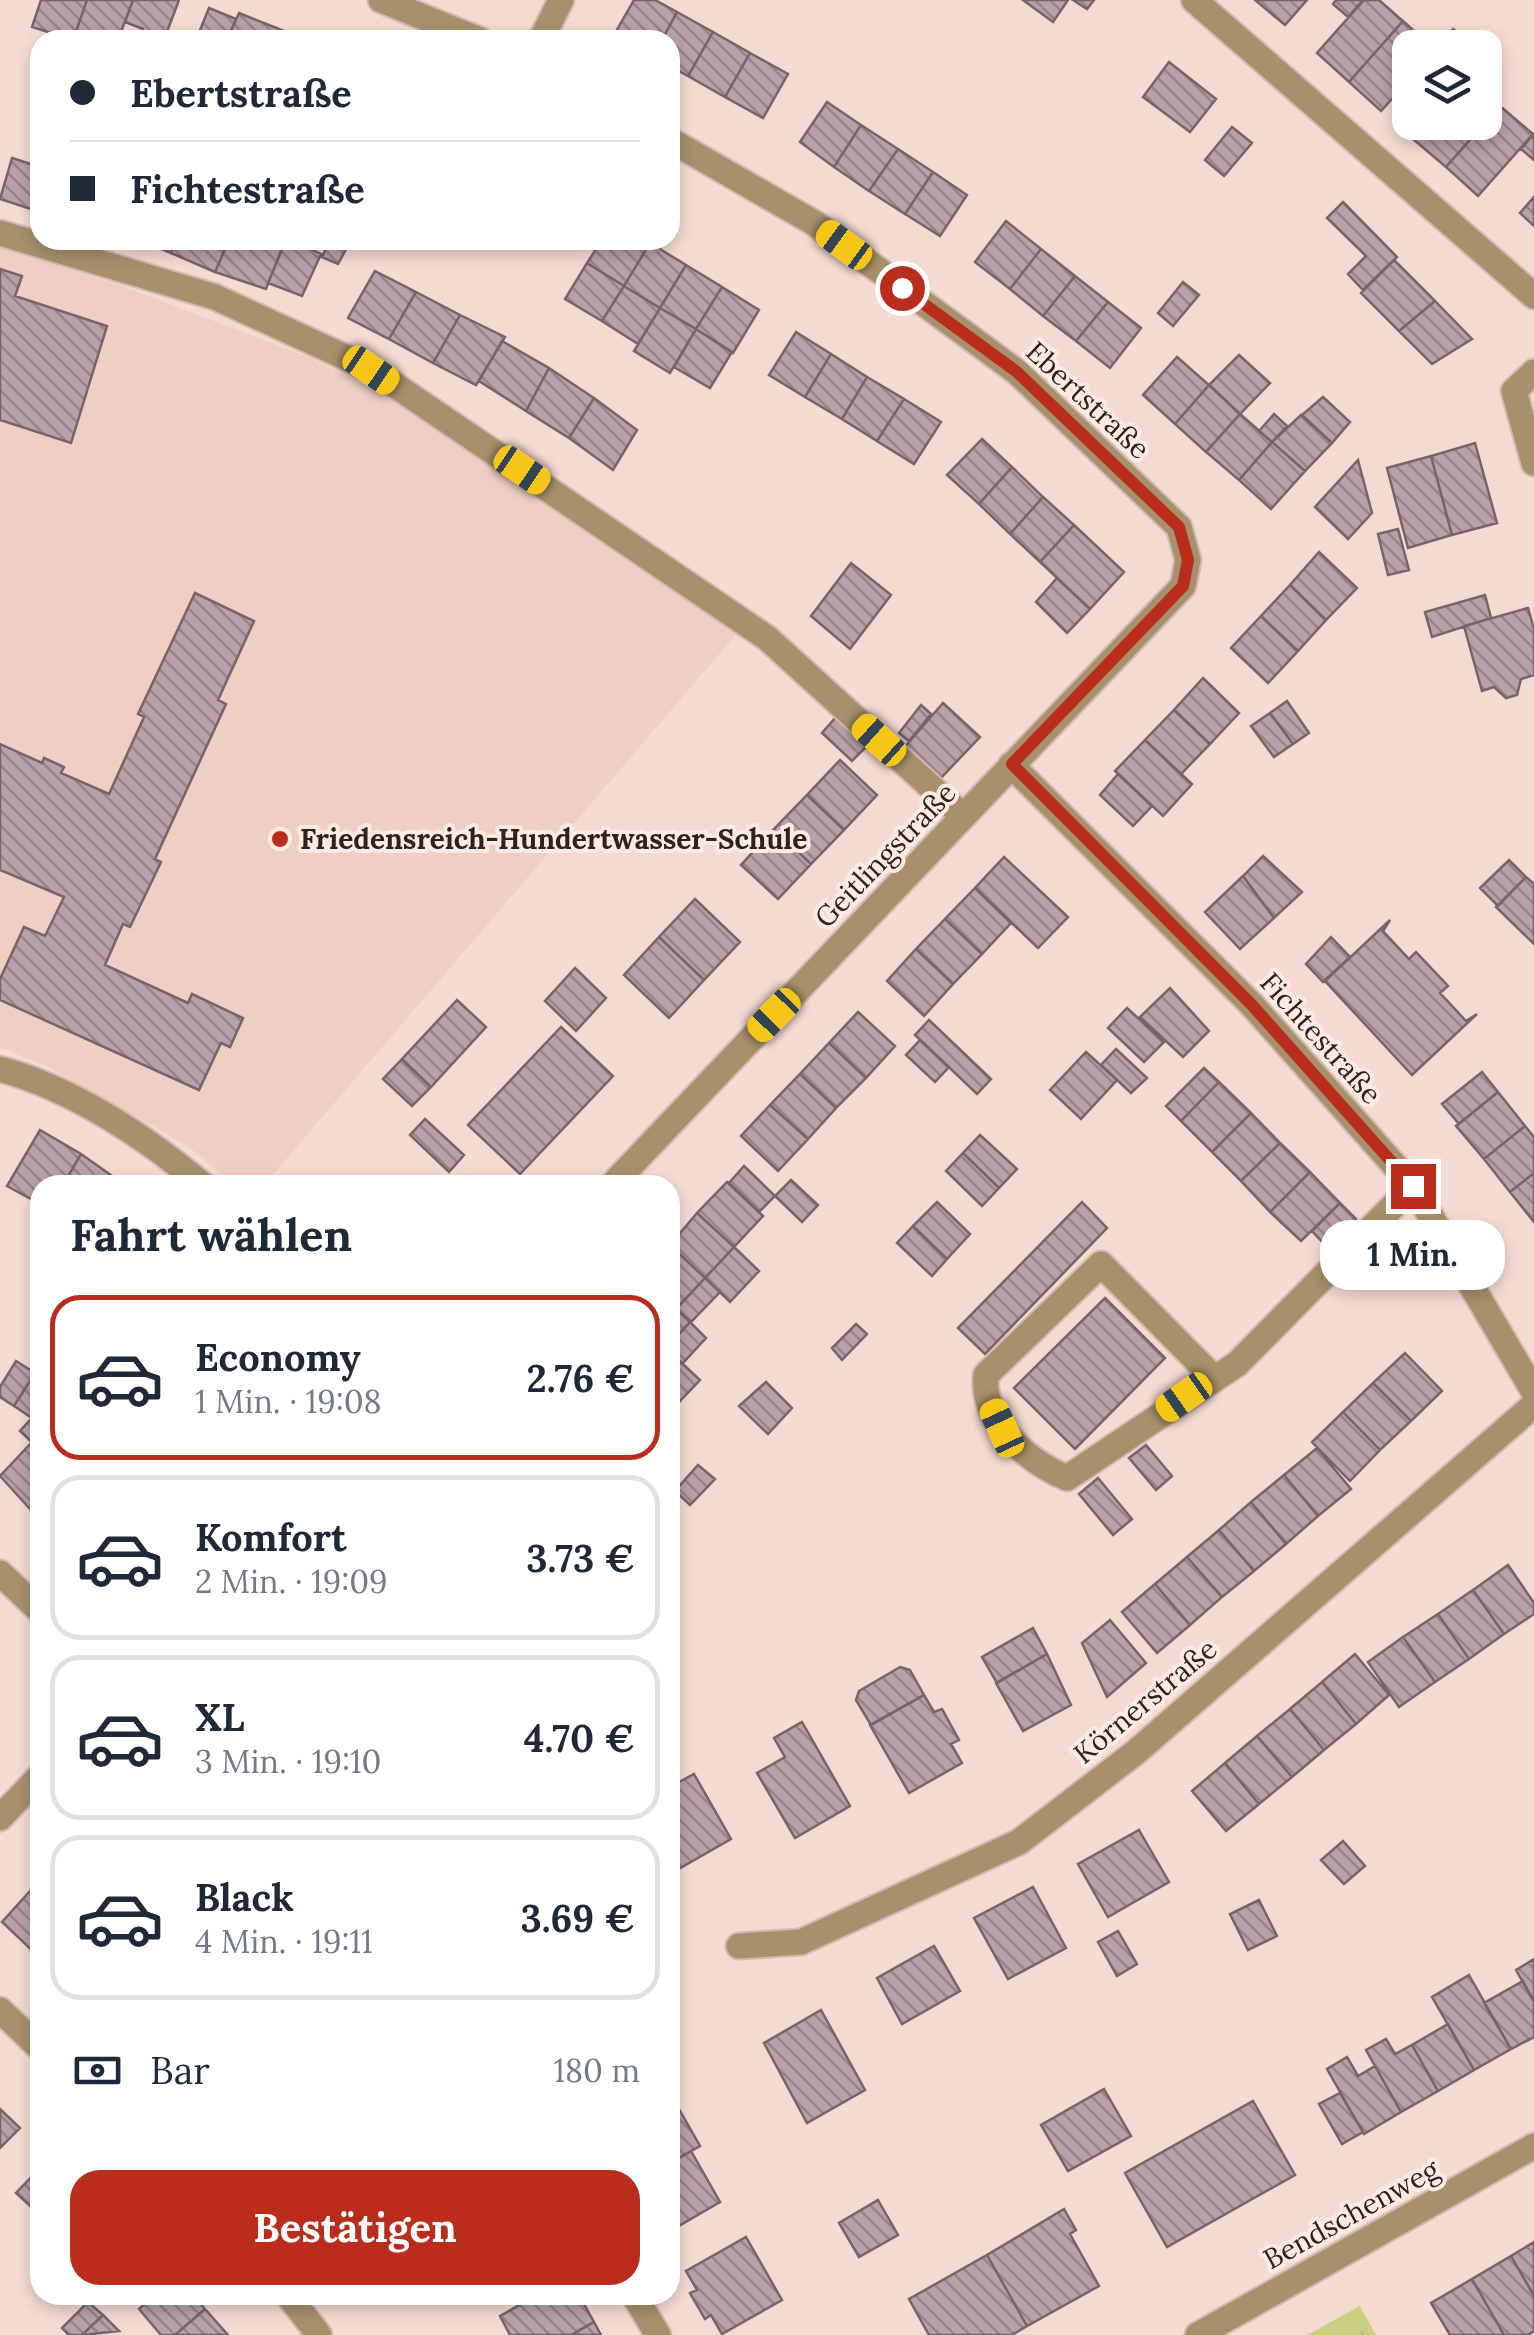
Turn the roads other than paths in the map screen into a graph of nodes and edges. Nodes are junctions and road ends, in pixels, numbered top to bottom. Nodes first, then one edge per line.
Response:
1 (381, 0) edge
2 (561, 0) edge
3 (1194, 0) edge
4 (455, 30) edge
5 (546, 30) edge
6 (680, 146) edge
7 (0, 233) edge
8 (30, 242) edge
9 (57, 250) edge
10 (1534, 296) edge
11 (1534, 372) edge
12 (1534, 462) edge
13 (1188, 560) joint
14 (1012, 764) junction
15 (964, 816) junction
16 (0, 1068) edge
17 (191, 1175) edge
18 (622, 1175) edge
19 (1413, 1186) junction
20 (1213, 1377) junction
21 (1534, 1392) edge
22 (1534, 1405) edge
23 (0, 1573) edge
24 (30, 1602) edge
25 (30, 1786) edge
26 (0, 1818) edge
27 (739, 1946) dead end
28 (0, 2010) edge
29 (30, 2038) edge
30 (1534, 2146) edge
31 (296, 2305) edge
32 (640, 2305) edge
33 (318, 2335) edge
34 (658, 2335) edge
35 (1198, 2335) edge

1 - 4 street
2 - 5 street
3 - 10 street
6 - 13 street, Ebertstraße
7 - 8 street
9 - 15 street
11 - 12 street
13 - 14 street, Geitlingstraße
14 - 15 street, Geitlingstraße
14 - 19 street, Fichtestraße
15 - 18 street, Geitlingstraße
16 - 17 street
19 - 20 street
19 - 21 street, Fichtestraße
20 - 20 street
22 - 27 street, Körnerstraße
23 - 24 street
25 - 26 street
28 - 29 street
30 - 35 street, Bendschenweg
31 - 33 street
32 - 34 street

